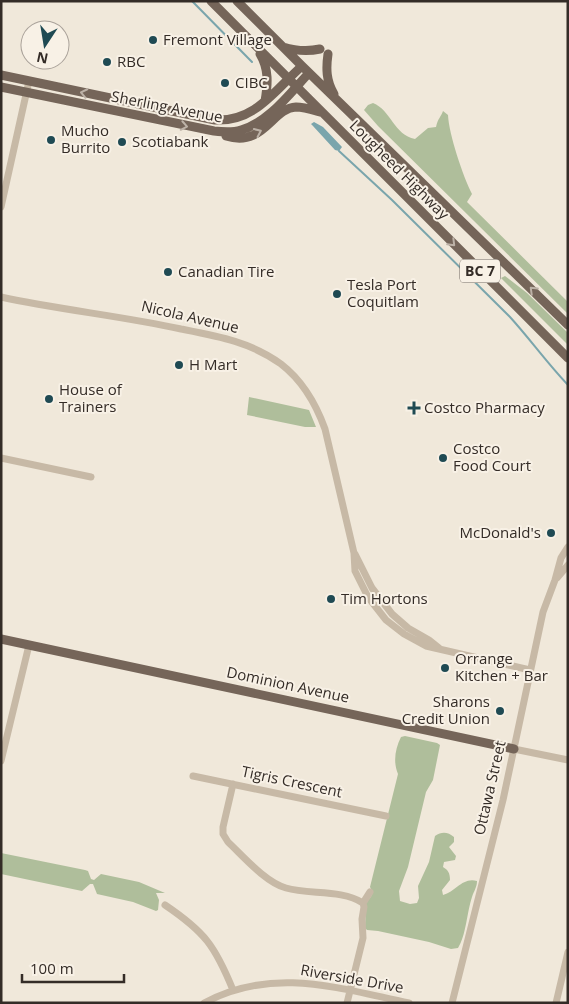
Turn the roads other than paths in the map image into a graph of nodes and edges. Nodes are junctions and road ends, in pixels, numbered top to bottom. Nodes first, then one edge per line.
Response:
1 (211, 1) edge
2 (237, 1) edge
3 (253, 43) junction
4 (283, 47) junction
5 (302, 66) junction
6 (309, 73) junction
7 (1, 75) edge
8 (288, 78) junction
9 (28, 81) junction
10 (1, 87) edge
11 (296, 87) junction
12 (26, 93) junction
13 (265, 102) junction
14 (341, 104) junction
15 (322, 113) junction
16 (214, 132) junction
17 (1, 207) edge
18 (1, 298) edge
19 (568, 325) edge
20 (568, 358) edge
21 (1, 458) edge
22 (91, 477) dead end
23 (568, 547) edge
24 (354, 553) junction
25 (568, 565) edge
26 (357, 575) junction
27 (555, 580) junction
28 (383, 601) junction
29 (375, 607) junction
30 (408, 628) junction
31 (1, 639) edge
32 (29, 645) junction
33 (439, 649) junction
34 (530, 670) junction
35 (514, 749) junction
36 (568, 760) edge
37 (1, 761) edge
38 (193, 776) dead end
39 (233, 784) junction
40 (386, 816) dead end
41 (370, 892) dead end
42 (363, 903) junction
43 (165, 905) dead end
44 (568, 952) edge
45 (233, 990) junction
46 (351, 991) junction
47 (204, 1003) edge
48 (347, 1003) edge
49 (409, 1003) edge
50 (452, 1003) edge
51 (556, 1003) edge

1 - 3 main road, Lougheed Highway / BC 7
2 - 4 main road, Lougheed Highway / BC 7
3 - 8 main road, Lougheed Highway / BC 7
3 - 13 main road
4 - 5 main road, Lougheed Highway / BC 7
4 - 14 main road
5 - 6 main road, Lougheed Highway / BC 7
5 - 8 main road, Sherling Avenue
6 - 11 main road, Sherling Avenue
6 - 14 main road, Lougheed Highway / BC 7
7 - 9 main road, Sherling Avenue
8 - 11 main road, Lougheed Highway / BC 7
8 - 13 main road, Sherling Avenue
9 - 12 street
13 -> 9 main road, Sherling Avenue
10 - 12 main road, Sherling Avenue
11 - 15 main road, Lougheed Highway / BC 7
11 - 16 main road, Sherling Avenue
12 -> 16 main road, Sherling Avenue
12 - 17 street
19 -> 14 main road, Lougheed Highway / BC 7
16 -> 15 main road
15 -> 20 main road, Lougheed Highway / BC 7
18 - 24 street, Nicola Avenue
21 - 22 street
23 - 27 street, Ottawa Street
24 - 26 street, Nicola Avenue
24 - 28 street, Nicola Avenue
25 - 27 street, Ottawa Street
26 - 28 street
26 - 29 street, Nicola Avenue
27 - 34 street, Ottawa Street
28 - 30 street, Nicola Avenue
29 - 30 street
29 - 33 street, Nicola Avenue
30 - 33 street, Nicola Avenue
31 - 32 main road, Dominion Avenue
32 - 35 main road, Dominion Avenue
32 - 37 street
33 - 34 street, Nicola Avenue
34 - 35 street, Ottawa Street
35 - 36 street, Dominion Avenue
35 - 50 street, Ottawa Street
38 - 39 street, Tigris Crescent
39 - 40 street, Tigris Crescent
39 - 42 street
41 - 42 street
42 - 46 street
43 - 45 street
44 - 51 street
45 - 46 street, Riverside Drive
45 - 47 street, Riverside Drive
46 - 48 street
46 - 49 street, Riverside Drive

